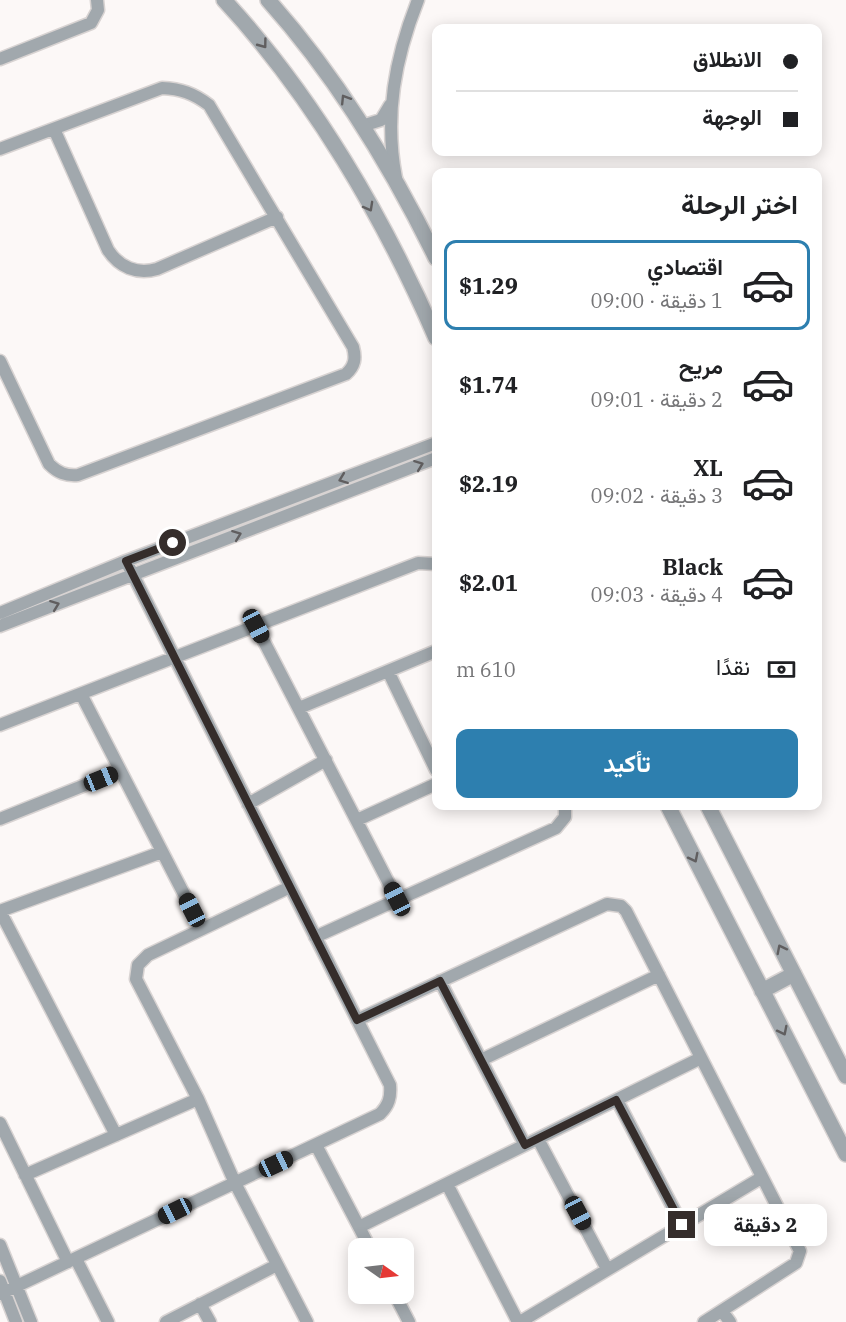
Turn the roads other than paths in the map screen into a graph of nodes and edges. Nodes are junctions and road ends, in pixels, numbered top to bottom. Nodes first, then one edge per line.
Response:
1 (97, 0) edge
2 (224, 0) edge
3 (268, 0) edge
4 (418, 0) edge
5 (0, 59) edge
6 (391, 102) junction
7 (362, 126) junction
8 (54, 129) junction
9 (0, 149) edge
10 (397, 185) junction
11 (277, 217) junction
12 (432, 251) edge
13 (432, 330) edge
14 (0, 361) edge
15 (432, 445) edge
16 (432, 460) edge
17 (126, 561) junction
18 (432, 564) edge
19 (133, 575) junction
20 (3, 615) edge
21 (256, 626) junction
22 (432, 653) edge
23 (173, 658) junction
24 (388, 671) junction
25 (81, 694) junction
26 (299, 708) junction
27 (0, 725) edge
28 (326, 760) junction
29 (432, 762) edge
30 (120, 771) junction
31 (432, 786) edge
32 (248, 804) junction
33 (565, 810) edge
34 (670, 810) edge
35 (710, 810) edge
36 (0, 819) edge
37 (357, 820) junction
38 (162, 852) junction
39 (290, 887) junction
40 (397, 899) junction
41 (0, 911) edge
42 (202, 929) junction
43 (315, 937) junction
44 (794, 974) junction
45 (659, 975) junction
46 (440, 981) junction
47 (762, 991) junction
48 (357, 1020) junction
49 (700, 1058) junction
50 (480, 1060) junction
51 (846, 1076) edge
52 (198, 1099) junction
53 (616, 1100) junction
54 (0, 1123) edge
55 (116, 1135) junction
56 (538, 1139) junction
57 (316, 1145) junction
58 (525, 1145) junction
59 (846, 1154) edge
60 (25, 1175) junction
61 (761, 1178) junction
62 (235, 1183) junction
63 (447, 1184) junction
64 (682, 1225) junction
65 (359, 1227) junction
66 (365, 1238) edge
67 (0, 1245) edge
68 (72, 1260) junction
69 (277, 1265) junction
70 (608, 1269) junction
71 (17, 1286) junction
72 (2, 1289) edge
73 (200, 1304) junction
74 (400, 1304) edge
75 (722, 1311) junction
76 (16, 1322) edge
77 (31, 1322) edge
78 (108, 1322) edge
79 (166, 1322) edge
80 (210, 1322) edge
81 (307, 1322) edge
82 (409, 1322) edge
83 (519, 1322) edge
84 (704, 1322) edge
85 (730, 1322) edge

1 - 5 street
2 -> 13 street
7 -> 3 street
4 - 6 street
6 - 7 street
6 - 10 street
7 - 10 street
8 - 9 street
8 - 11 street
8 - 11 street
10 - 12 street
11 - 14 street
15 -> 17 street
19 -> 16 street
17 - 19 street
17 - 20 street
18 - 21 street
20 -> 19 street
19 - 23 street
21 - 23 street
21 - 26 street
22 - 24 street
23 - 25 street
23 - 32 street
24 - 26 street
24 - 29 street
25 - 27 street
25 - 30 street
26 - 28 street
28 - 32 street
28 - 37 street
30 - 36 street
30 - 38 street
31 - 37 street
32 - 39 street
33 - 40 street
34 -> 47 street
44 -> 35 street
37 - 40 street
38 - 41 street
38 - 42 street
39 - 42 street
39 - 43 street
40 - 43 street
41 - 55 street
42 - 52 street
43 - 48 street
44 - 47 street
44 - 51 street
45 - 46 street
45 - 49 street
45 - 50 street
46 - 48 street
46 - 50 street
47 -> 59 street
48 - 57 street
49 - 53 street
49 - 61 street
50 - 58 street
52 - 55 street
52 - 62 street
53 - 56 street
53 - 64 street
54 - 60 street
55 - 60 street
56 - 58 street
56 - 70 street
57 - 62 street
57 - 65 street
58 - 63 street
60 - 68 street
61 - 64 street
61 - 75 street
62 - 68 street
62 - 69 street
63 - 65 street
63 - 83 street
64 - 70 street
65 - 66 street
67 - 71 street
68 - 71 street
68 - 78 street
69 - 73 street
69 - 81 street
70 - 83 street
71 - 72 street
71 - 77 street
72 - 76 street
73 - 79 street
73 - 80 street
74 - 82 street
75 - 84 street
75 - 85 street

